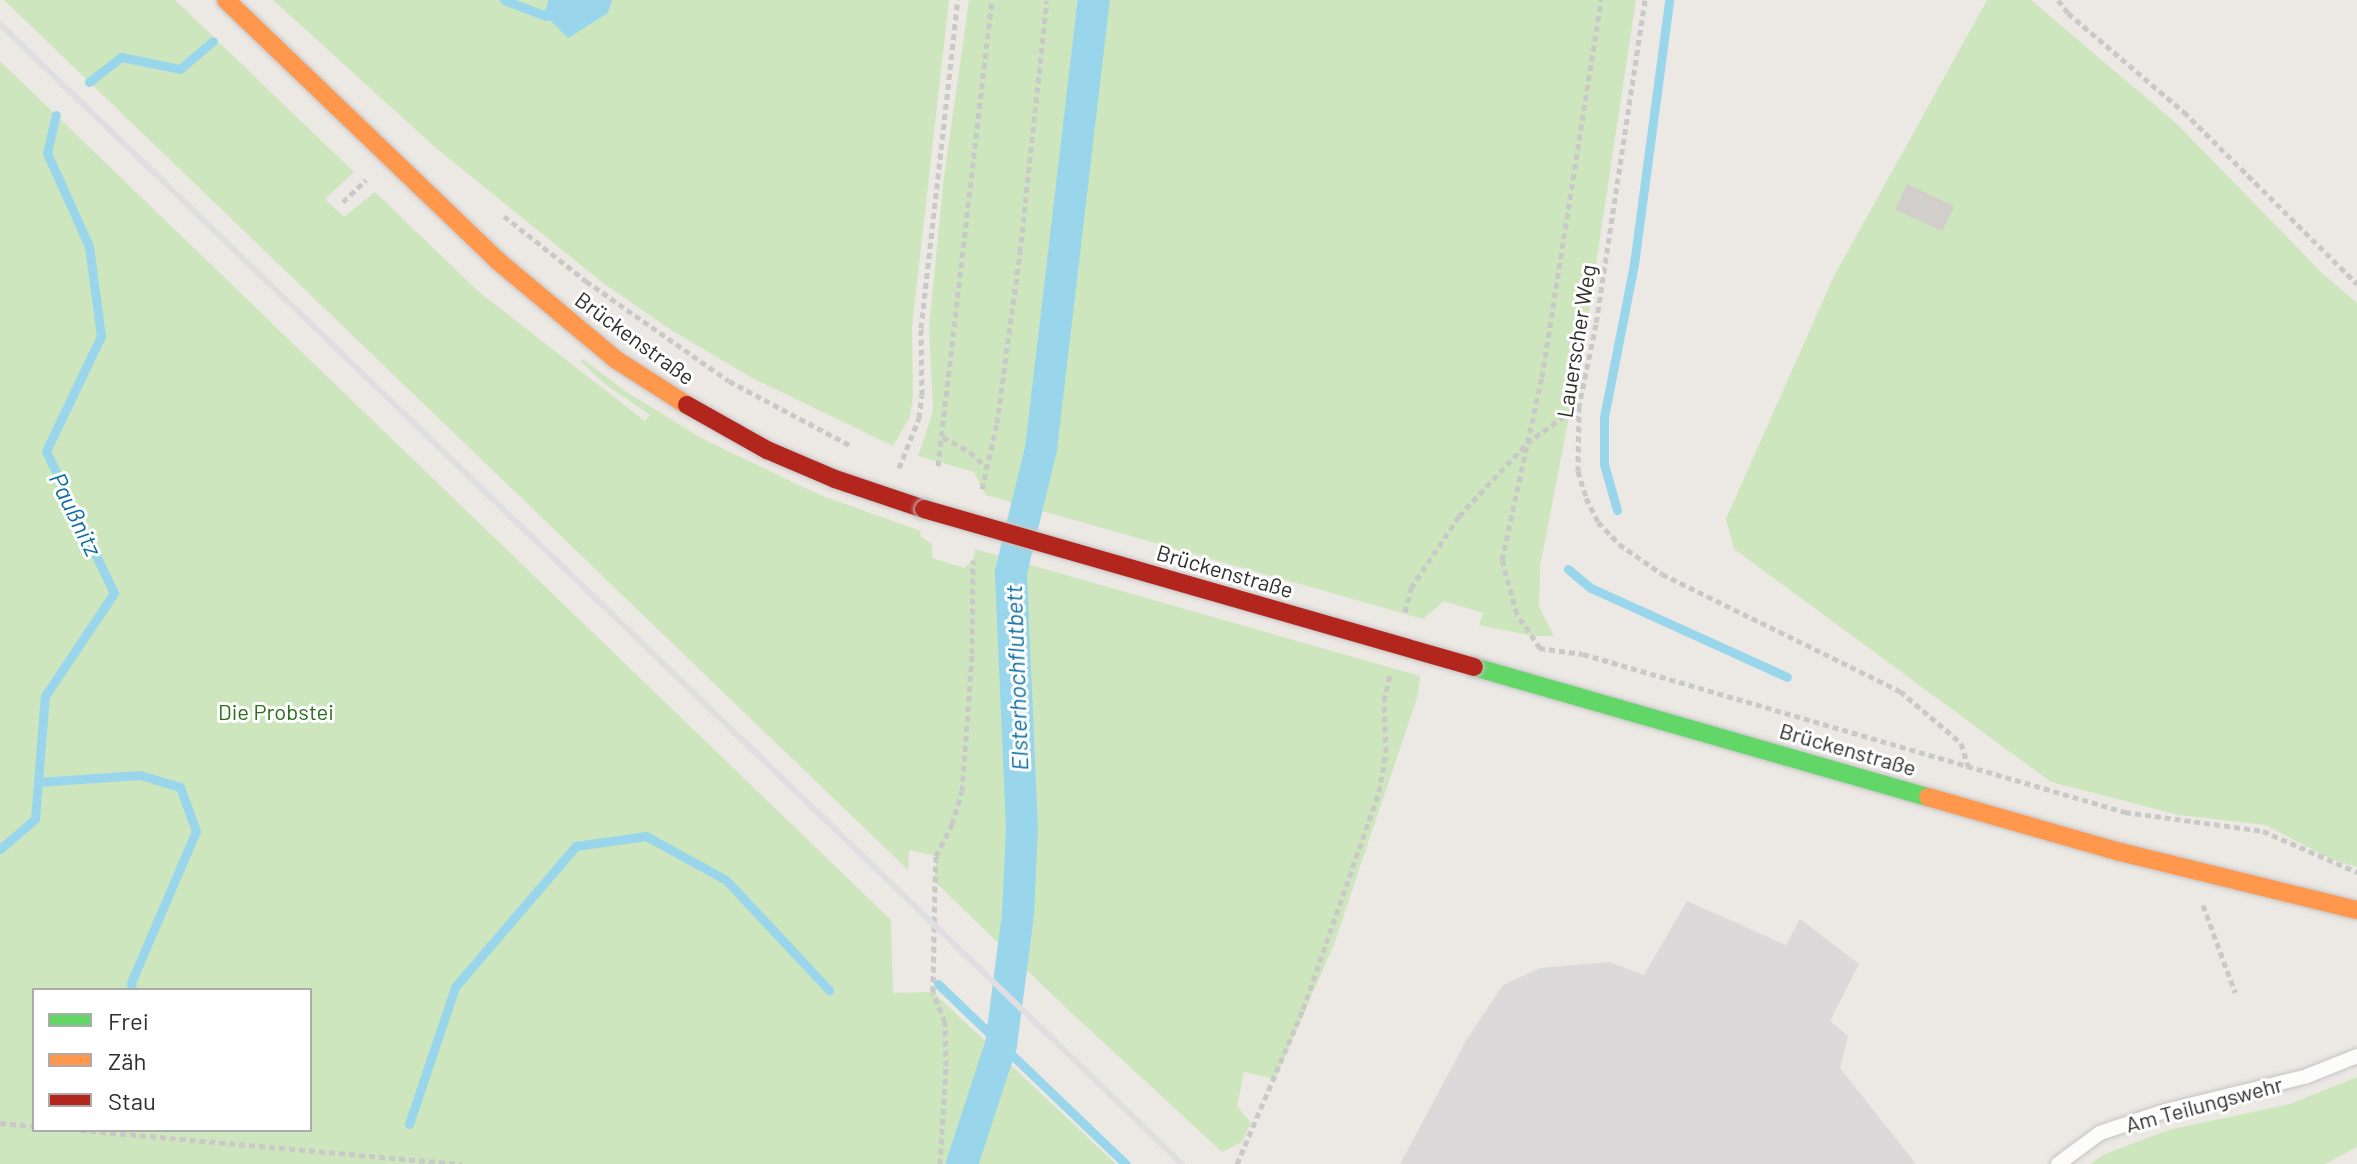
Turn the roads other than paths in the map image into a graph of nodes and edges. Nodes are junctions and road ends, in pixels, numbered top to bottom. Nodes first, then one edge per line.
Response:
1 (226, 0) edge
2 (2357, 910) edge
3 (2357, 1056) edge
4 (2058, 1164) edge

1 - 2 main road, Brückenstraße, bridge
3 - 4 lane, Am Teilungswehr

